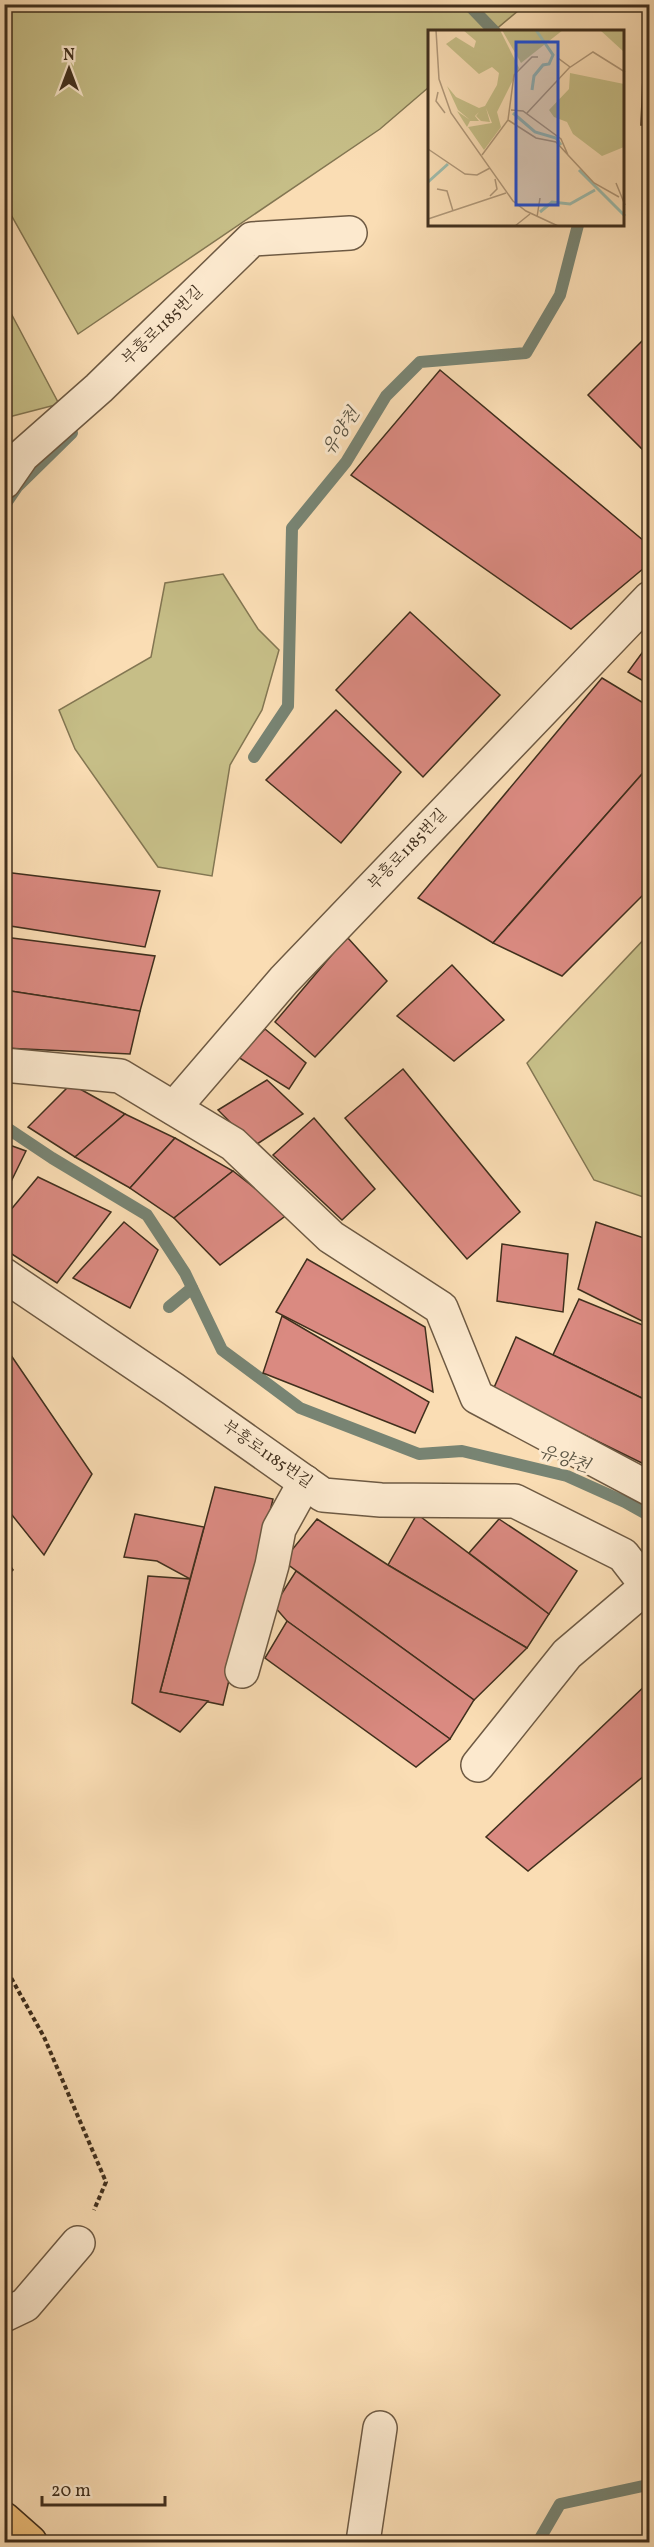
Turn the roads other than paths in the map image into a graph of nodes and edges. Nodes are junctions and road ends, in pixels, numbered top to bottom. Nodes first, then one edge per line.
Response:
1 (350, 234) dead end
2 (4, 482) edge
3 (650, 598) edge
4 (4, 1065) edge
5 (174, 1108) junction
6 (4, 1275) edge
7 (305, 1482) junction
8 (650, 1489) edge
9 (648, 1588) edge
10 (242, 1671) dead end
11 (478, 1765) dead end
12 (78, 2243) road end
13 (4, 2315) edge
14 (380, 2428) dead end
15 (363, 2542) edge

1 - 2 lane, 부흥로1185번길
3 - 5 lane, 부흥로1185번길
4 - 5 lane
5 - 8 lane
6 - 7 lane, 부흥로1185번길
7 - 9 lane, 부흥로1185번길
7 - 10 lane
9 - 11 lane
12 - 13 lane
14 - 15 lane

